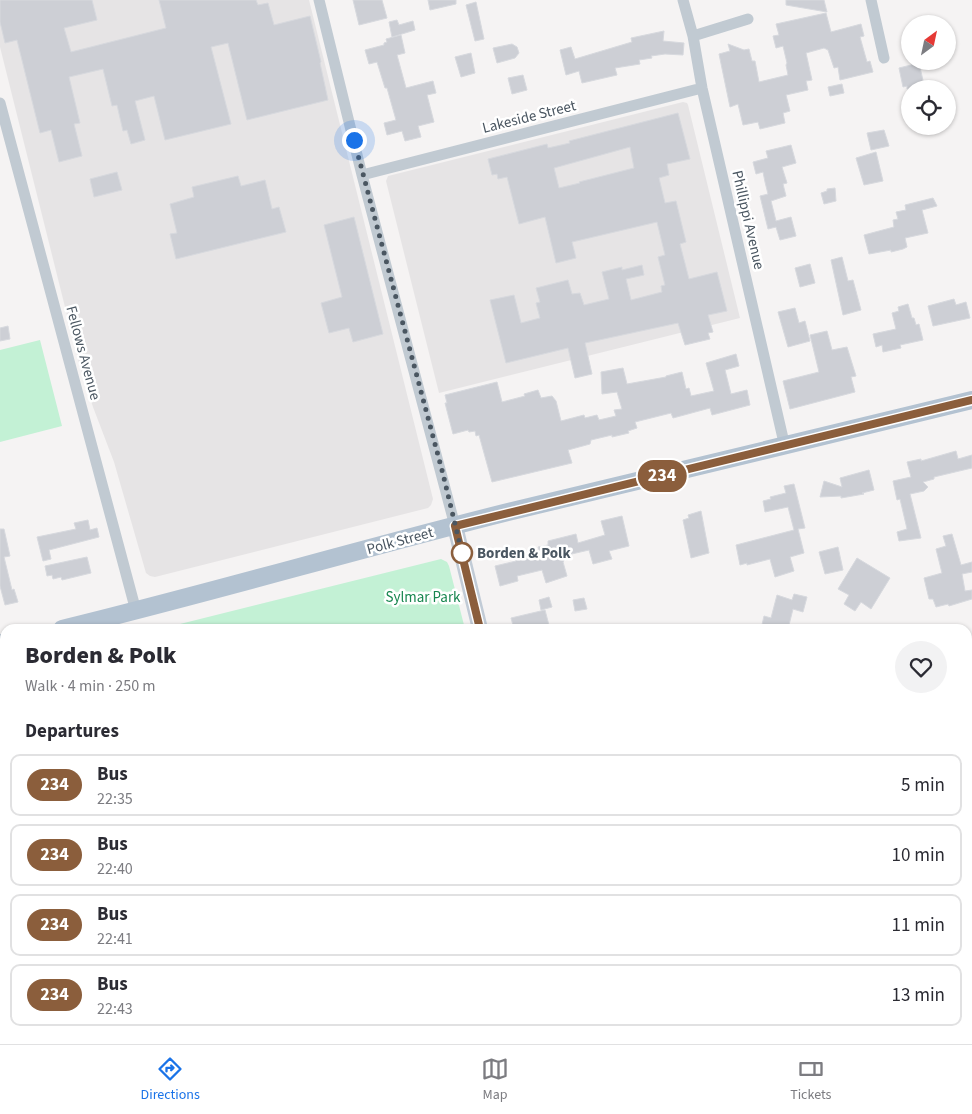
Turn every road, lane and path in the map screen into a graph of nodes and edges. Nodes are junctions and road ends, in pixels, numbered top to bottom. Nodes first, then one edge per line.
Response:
1 (318, 0) edge
2 (683, 0) edge
3 (871, 0) edge
4 (748, 19) dead end
5 (693, 36) junction
6 (884, 58) dead end
7 (702, 88) junction
8 (0, 103) edge
9 (362, 175) junction
10 (972, 400) edge
11 (785, 447) junction
12 (455, 526) junction
13 (136, 611) junction
14 (83, 624) edge
15 (479, 624) edge

1 - 9 street
2 - 5 street, Phillippi Avenue
3 - 6 street
4 - 5 street
5 - 7 street, Phillippi Avenue
7 - 9 street, Lakeside Street
7 - 11 street, Phillippi Avenue
8 - 13 street, Fellows Avenue
9 - 12 street
10 - 11 main road, Polk Street
11 - 12 main road, Polk Street
12 - 13 main road, Polk Street
12 - 15 street
13 - 14 main road, Polk Street

